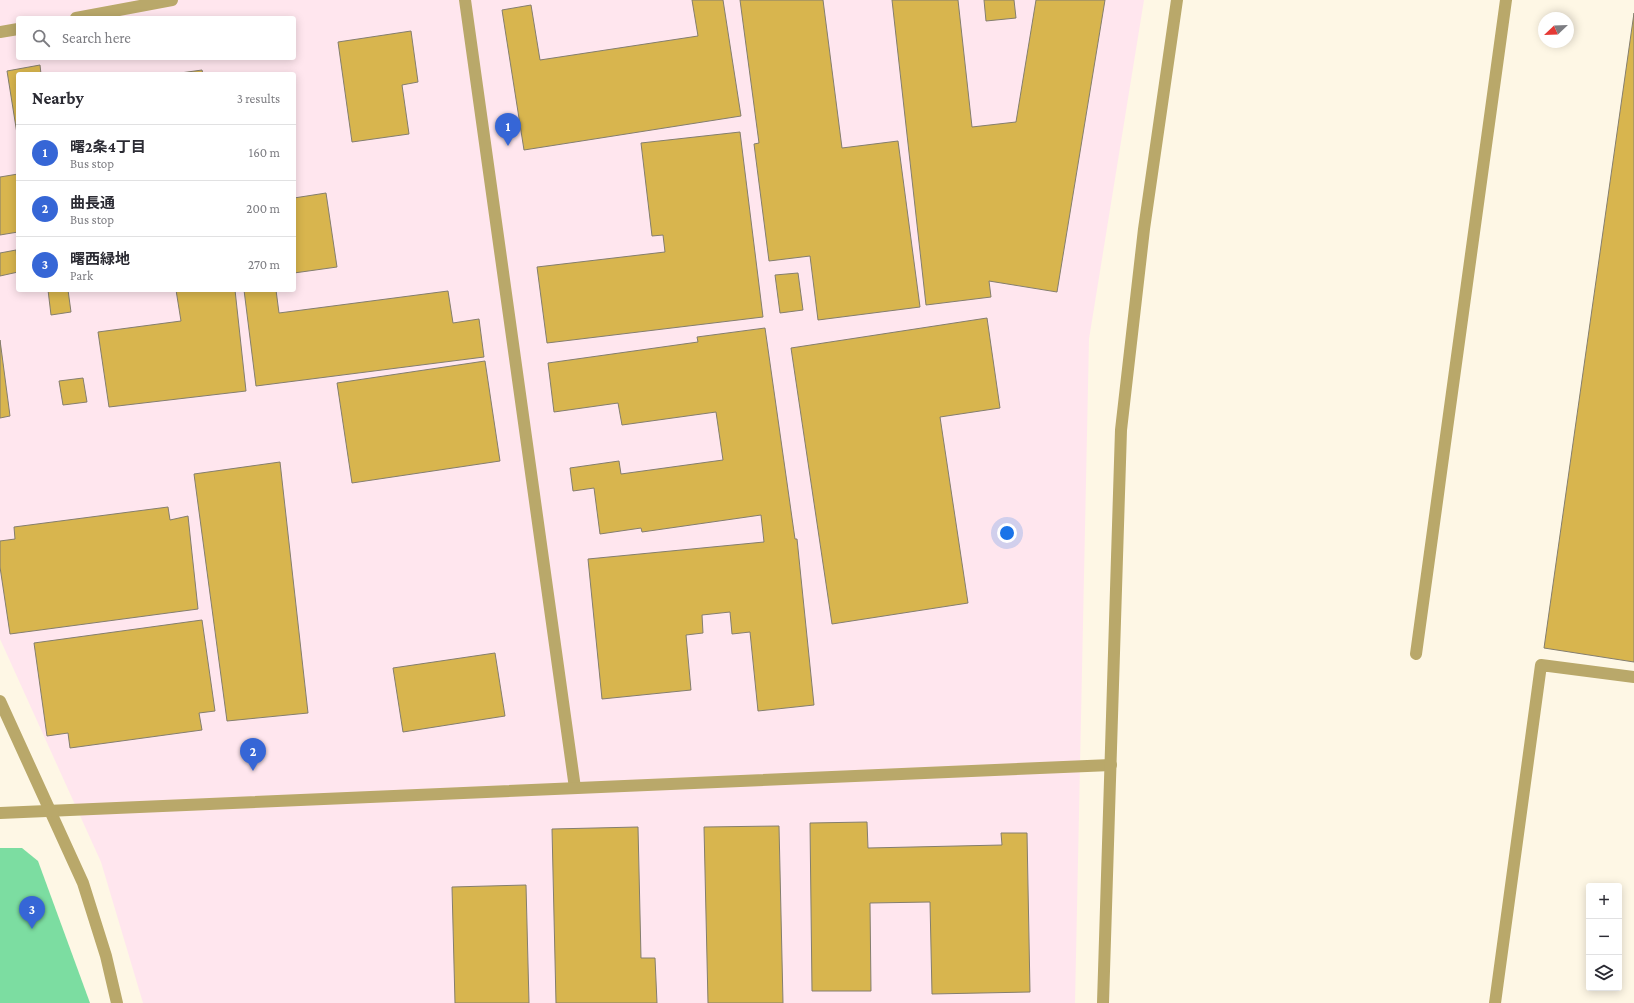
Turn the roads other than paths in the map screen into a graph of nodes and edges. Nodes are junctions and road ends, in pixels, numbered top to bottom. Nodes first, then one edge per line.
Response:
1 (172, 0) edge
2 (465, 0) edge
3 (1177, 0) edge
4 (1506, 0) edge
5 (87, 16) edge
6 (16, 29) edge
7 (0, 32) edge
8 (1416, 654) dead end
9 (1634, 677) edge
10 (0, 701) edge
11 (1111, 766) junction
12 (575, 788) junction
13 (50, 811) junction
14 (0, 813) edge
15 (117, 1003) edge
16 (1103, 1003) edge
17 (1495, 1003) edge

1 - 5 street
2 - 12 street
3 - 11 street
4 - 8 street
6 - 7 street
9 - 17 street
10 - 13 street
11 - 12 street
11 - 16 street
12 - 13 street
13 - 14 street
13 - 15 street

